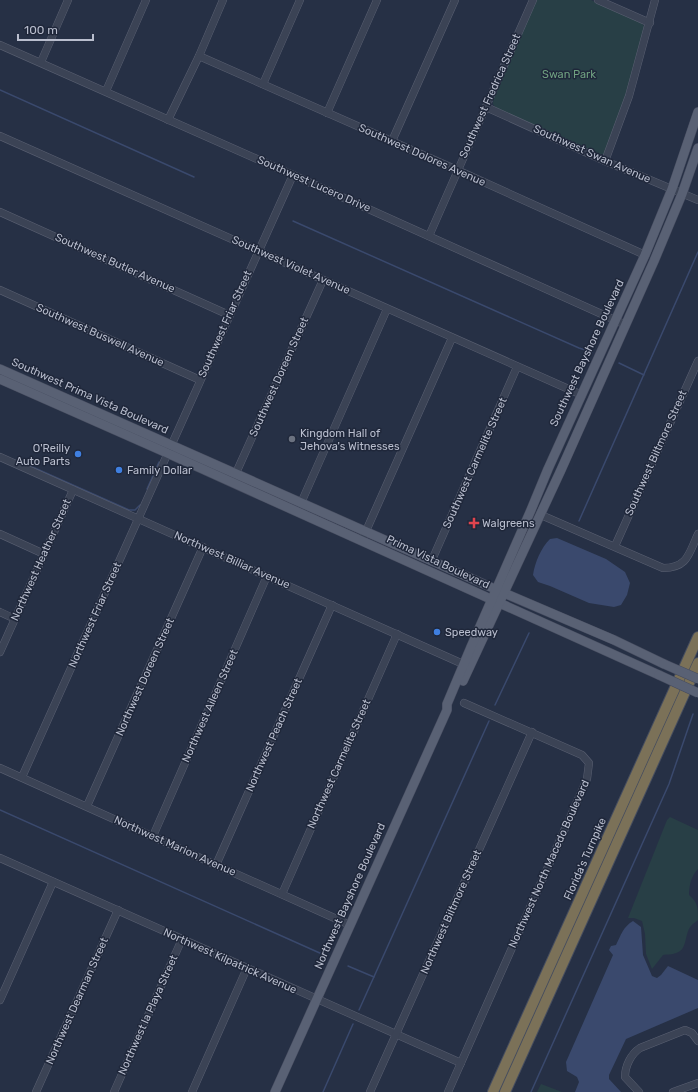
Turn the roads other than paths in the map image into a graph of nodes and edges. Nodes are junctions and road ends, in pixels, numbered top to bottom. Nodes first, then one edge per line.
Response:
1 (68, 0) edge
2 (146, 0) edge
3 (223, 0) edge
4 (300, 0) edge
5 (377, 0) edge
6 (454, 0) edge
7 (533, 0) edge
8 (598, 0) edge
9 (655, 0) edge
10 (650, 23) junction
11 (0, 45) edge
12 (199, 56) junction
13 (41, 62) junction
14 (263, 84) junction
15 (106, 91) junction
16 (486, 107) junction
17 (698, 112) edge
18 (327, 113) junction
19 (168, 120) junction
20 (0, 136) edge
21 (392, 141) junction
22 (698, 148) edge
23 (606, 160) junction
24 (457, 170) junction
25 (293, 175) junction
26 (672, 189) junction
27 (682, 194) junction
28 (698, 200) edge
29 (0, 212) edge
30 (429, 236) junction
31 (258, 250) junction
32 (645, 255) junction
33 (323, 280) junction
34 (0, 290) edge
35 (387, 309) junction
36 (229, 315) junction
37 (616, 320) junction
38 (626, 325) junction
39 (452, 338) junction
40 (698, 360) edge
41 (517, 367) junction
42 (0, 369) edge
43 (0, 379) edge
44 (200, 380) junction
45 (587, 384) junction
46 (582, 395) junction
47 (565, 430) junction
48 (578, 431) junction
49 (169, 449) junction
50 (0, 457) edge
51 (236, 473) junction
52 (558, 476) junction
53 (73, 490) junction
54 (301, 503) junction
55 (541, 514) junction
56 (138, 518) junction
57 (0, 534) edge
58 (698, 534) edge
59 (364, 536) junction
60 (615, 546) junction
61 (203, 547) junction
62 (44, 554) junction
63 (432, 560) junction
64 (267, 576) junction
65 (500, 592) junction
66 (495, 602) junction
67 (332, 605) junction
68 (0, 612) edge
69 (15, 618) junction
70 (396, 634) junction
71 (698, 637) edge
72 (0, 652) edge
73 (698, 663) edge
74 (463, 664) junction
75 (698, 679) edge
76 (698, 693) edge
77 (464, 703) dead end
78 (447, 710) junction
79 (532, 732) junction
80 (0, 768) edge
81 (22, 777) junction
82 (87, 806) junction
83 (152, 836) junction
84 (0, 858) edge
85 (216, 864) junction
86 (53, 882) junction
87 (282, 894) junction
88 (118, 910) junction
89 (350, 925) junction
90 (182, 939) junction
91 (247, 968) junction
92 (317, 999) junction
93 (0, 1000) edge
94 (395, 1035) junction
95 (698, 1041) edge
96 (461, 1064) junction
97 (697, 1086) edge
98 (36, 1092) edge
99 (114, 1092) edge
100 (192, 1092) edge
101 (275, 1092) edge
102 (370, 1092) edge
103 (448, 1092) edge
104 (493, 1092) edge
105 (505, 1092) edge
106 (639, 1092) edge
107 (672, 1092) edge

1 - 13 street
2 - 15 street
3 - 12 street
4 - 14 street
5 - 18 street
6 - 21 street
7 - 16 street, Southwest Fredrica Street
8 - 10 street
9 - 10 street
10 - 23 street
11 - 13 street, Southwest Lucero Drive
12 - 14 street, Southwest Dolores Avenue
12 - 19 street
13 - 15 street, Southwest Lucero Drive
14 - 18 street, Southwest Dolores Avenue
15 - 19 street, Southwest Lucero Drive
16 - 23 street, Southwest Swan Avenue
16 - 24 street, Southwest Fredrica Street
17 - 26 main road, Southwest Bayshore Boulevard
18 - 21 street, Southwest Dolores Avenue
19 - 25 street, Southwest Lucero Drive
20 - 31 street, Southwest Violet Avenue
21 - 24 street, Southwest Dolores Avenue
22 - 27 main road, Southwest Bayshore Boulevard
23 - 26 street, Southwest Swan Avenue
24 - 30 street, Southwest Fredrica Street
24 - 32 street, Southwest Dolores Avenue
25 - 30 street, Southwest Lucero Drive
25 - 31 street, Southwest Friar Street
26 - 27 street, Southwest Swan Avenue
26 - 32 main road, Southwest Bayshore Boulevard
27 - 28 street, Southwest Swan Avenue
27 - 38 main road, Southwest Bayshore Boulevard
29 - 36 street, Southwest Butler Avenue
30 - 37 street, Southwest Lucero Drive
31 - 33 street, Southwest Violet Avenue
31 - 36 street, Southwest Friar Street
32 - 37 main road, Southwest Bayshore Boulevard
33 - 35 street, Southwest Violet Avenue
33 - 51 street, Southwest Doreen Street
34 - 44 street, Southwest Buswell Avenue
35 - 39 street, Southwest Violet Avenue
35 - 54 street
36 - 44 street, Southwest Friar Street
37 - 38 street, Southwest Lucero Drive
37 - 45 main road, Southwest Bayshore Boulevard
38 - 48 main road, Southwest Bayshore Boulevard
39 - 41 street, Southwest Violet Avenue
39 - 59 street
40 - 60 street, Southwest Biltmore Street
41 - 46 street, Southwest Violet Avenue
41 - 63 street, Southwest Carmelite Street
42 - 49 main road, Southwest Prima Vista Boulevard
43 - 49 main road, Southwest Prima Vista Boulevard
44 - 49 street, Southwest Friar Street
45 - 46 main road, Southwest Bayshore Boulevard
45 - 48 main road
46 - 47 main road, Southwest Bayshore Boulevard
47 - 52 main road
47 - 65 main road, Southwest Bayshore Boulevard
48 - 52 main road, Southwest Bayshore Boulevard
49 - 51 main road, Prima Vista Boulevard
49 - 56 street, Northwest Friar Street
49 - 59 main road, Prima Vista Boulevard
50 - 53 street, Northwest Billiar Avenue
51 - 54 main road, Prima Vista Boulevard
52 - 55 main road, Southwest Bayshore Boulevard
53 - 56 street, Northwest Billiar Avenue
53 - 62 street, Northwest Heather Street
54 - 59 main road, Prima Vista Boulevard
55 - 60 street
55 - 65 main road, Southwest Bayshore Boulevard
56 - 61 street, Northwest Billiar Avenue
56 - 81 street, Northwest Friar Street
57 - 62 street
58 - 60 street
59 - 63 main road, Prima Vista Boulevard
59 - 66 main road, Prima Vista Boulevard
61 - 64 street, Northwest Billiar Avenue
61 - 82 street, Northwest Doreen Street
62 - 69 street, Northwest Heather Street
63 - 65 main road, Prima Vista Boulevard
64 - 67 street, Northwest Billiar Avenue
64 - 83 street, Northwest Aileen Street
65 - 66 main road, Southwest Bayshore Boulevard
65 - 75 main road, Prima Vista Boulevard, bridge
66 - 74 main road, Northwest Bayshore Boulevard
66 - 76 main road, Prima Vista Boulevard, bridge
66 - 78 main road, Northwest Bayshore Boulevard
67 - 70 street, Northwest Billiar Avenue
67 - 85 street, Northwest Peach Street
68 - 69 street
69 - 72 street, Northwest Heather Street
70 - 74 street, Northwest Billiar Avenue
70 - 87 street, Northwest Carmelite Street
71 - 104 highway, Florida's Turnpike
73 - 105 highway, Florida's Turnpike
74 - 78 main road, Northwest Bayshore Boulevard
77 - 79 street, Northwest North Macedo Boulevard
78 - 89 main road, Northwest Bayshore Boulevard
79 - 94 street, Northwest Biltmore Street
79 - 96 street, Northwest North Macedo Boulevard
80 - 81 street, Northwest Marion Avenue
81 - 82 street, Northwest Marion Avenue
82 - 83 street, Northwest Marion Avenue
83 - 85 street, Northwest Marion Avenue
84 - 86 street, Northwest Kilpatrick Avenue
85 - 87 street, Northwest Marion Avenue
86 - 88 street, Northwest Kilpatrick Avenue
86 - 93 street
87 - 89 street, Northwest Marion Avenue
88 - 90 street, Northwest Kilpatrick Avenue
88 - 98 street, Northwest Dearman Street
89 - 92 main road, Northwest Bayshore Boulevard
90 - 91 street, Northwest Kilpatrick Avenue
90 - 99 street, Northwest la Playa Street
91 - 92 street, Northwest Kilpatrick Avenue
91 - 100 street
92 - 94 street, Northwest Kilpatrick Avenue
92 - 101 main road, Northwest Bayshore Boulevard
94 - 96 street, Northwest Kilpatrick Avenue
94 - 102 street, Northwest Biltmore Street
95 - 106 street
96 - 103 street, Northwest North Macedo Boulevard
97 - 107 street

